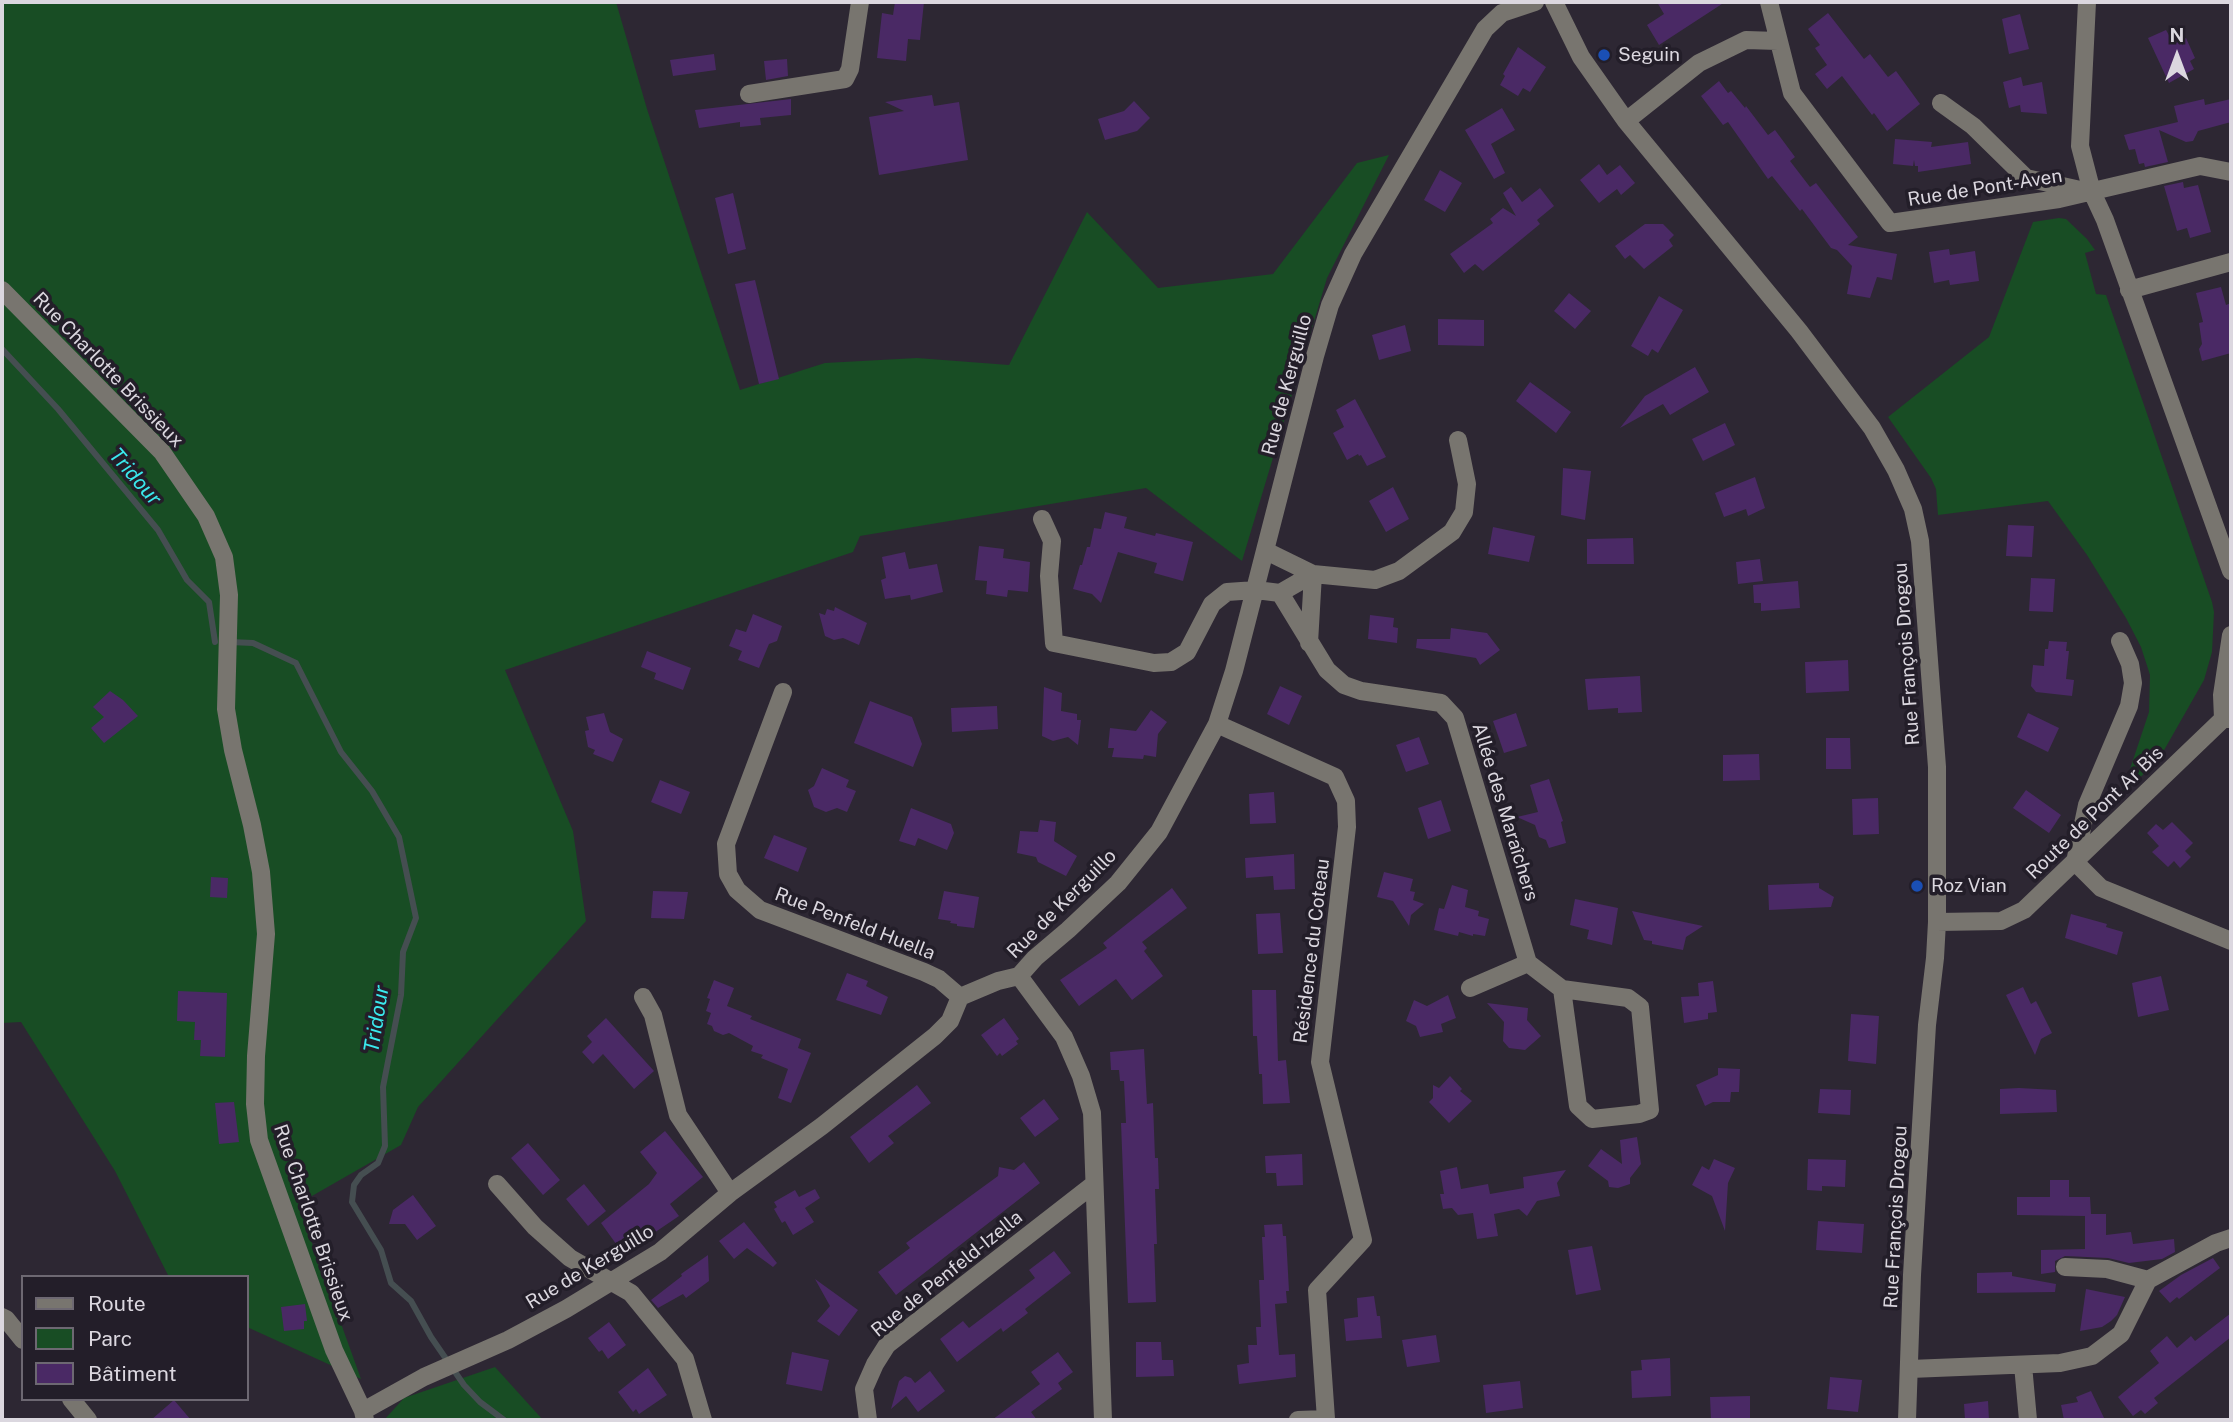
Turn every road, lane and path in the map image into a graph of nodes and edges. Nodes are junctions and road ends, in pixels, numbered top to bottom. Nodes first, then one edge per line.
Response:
1 (860, 2) edge
2 (1535, 2) edge
3 (1554, 2) edge
4 (1769, 2) edge
5 (2087, 2) edge
6 (1777, 41) junction
7 (749, 94) dead end
8 (1941, 103) dead end
9 (1626, 121) junction
10 (2231, 172) edge
11 (2092, 192) junction
12 (2231, 262) edge
13 (2, 290) edge
14 (2129, 290) junction
15 (1458, 440) dead end
16 (1042, 519) dead end
17 (1266, 551) junction
18 (2231, 571) edge
19 (1313, 575) junction
20 (1256, 590) junction
21 (1280, 593) junction
22 (2231, 635) edge
23 (2120, 640) dead end
24 (1309, 643) junction
25 (783, 692) dead end
26 (2227, 719) edge
27 (1217, 723) junction
28 (2075, 862) junction
29 (1937, 922) junction
30 (2231, 941) edge
31 (1528, 963) junction
32 (1019, 976) junction
33 (1470, 988) dead end
34 (1562, 989) junction
35 (643, 997) dead end
36 (960, 997) junction
37 (497, 1184) dead end
38 (1094, 1184) junction
39 (730, 1192) junction
40 (2231, 1238) edge
41 (2065, 1267) dead end
42 (2148, 1280) junction
43 (613, 1281) junction
44 (2, 1317) edge
45 (21, 1338) edge
46 (2024, 1365) junction
47 (1910, 1369) junction
48 (73, 1401) edge
49 (364, 1416) edge
50 (88, 1420) edge
51 (703, 1420) edge
52 (868, 1420) edge
53 (1102, 1420) edge
54 (1298, 1420) edge
55 (1907, 1420) edge
56 (2028, 1420) edge

1 - 7 street
2 - 17 street, Rue de Kerguillo
3 - 9 street, Rue François Drogou
4 - 6 street, Rue de Pont-Aven
5 - 11 street, Rue de Pont-Aven
6 - 9 street
6 - 11 street, Rue de Pont-Aven
8 - 11 street
9 - 29 street, Rue François Drogou
10 - 11 street
11 - 14 street, Rue de Pont-Aven
12 - 14 street
13 - 49 street, Rue Charlotte Brissieux
14 - 18 street, Rue de Pont-Aven
15 - 19 street
16 - 20 street
17 - 19 street
17 - 20 street, Rue de Kerguillo
19 - 21 street
19 - 24 street
20 - 21 street
20 - 27 street, Rue de Kerguillo
21 - 24 street, Allée des Maraîchers
22 - 26 street
23 - 28 street
24 - 31 street, Allée des Maraîchers
25 - 36 street, Rue Penfeld Huella
26 - 28 street, Route de Pont Ar Bis
27 - 32 street, Rue de Kerguillo
27 - 54 street, Résidence du Coteau
28 - 29 street, Route de Pont Ar Bis
28 - 30 street
29 - 47 street, Rue François Drogou
31 - 33 street
31 - 34 street
32 - 36 street, Rue de Kerguillo
32 - 38 street
34 - 34 street
35 - 39 street
36 - 39 street, Rue de Kerguillo
37 - 43 street
38 - 52 street, Rue de Penfeld-Izella
38 - 53 street
39 - 43 street, Rue de Kerguillo
40 - 42 street
41 - 42 street
42 - 46 street
43 - 49 street, Rue de Kerguillo
43 - 51 street
44 - 45 street
46 - 47 street
46 - 56 street
47 - 55 street, Rue François Drogou
48 - 50 street

